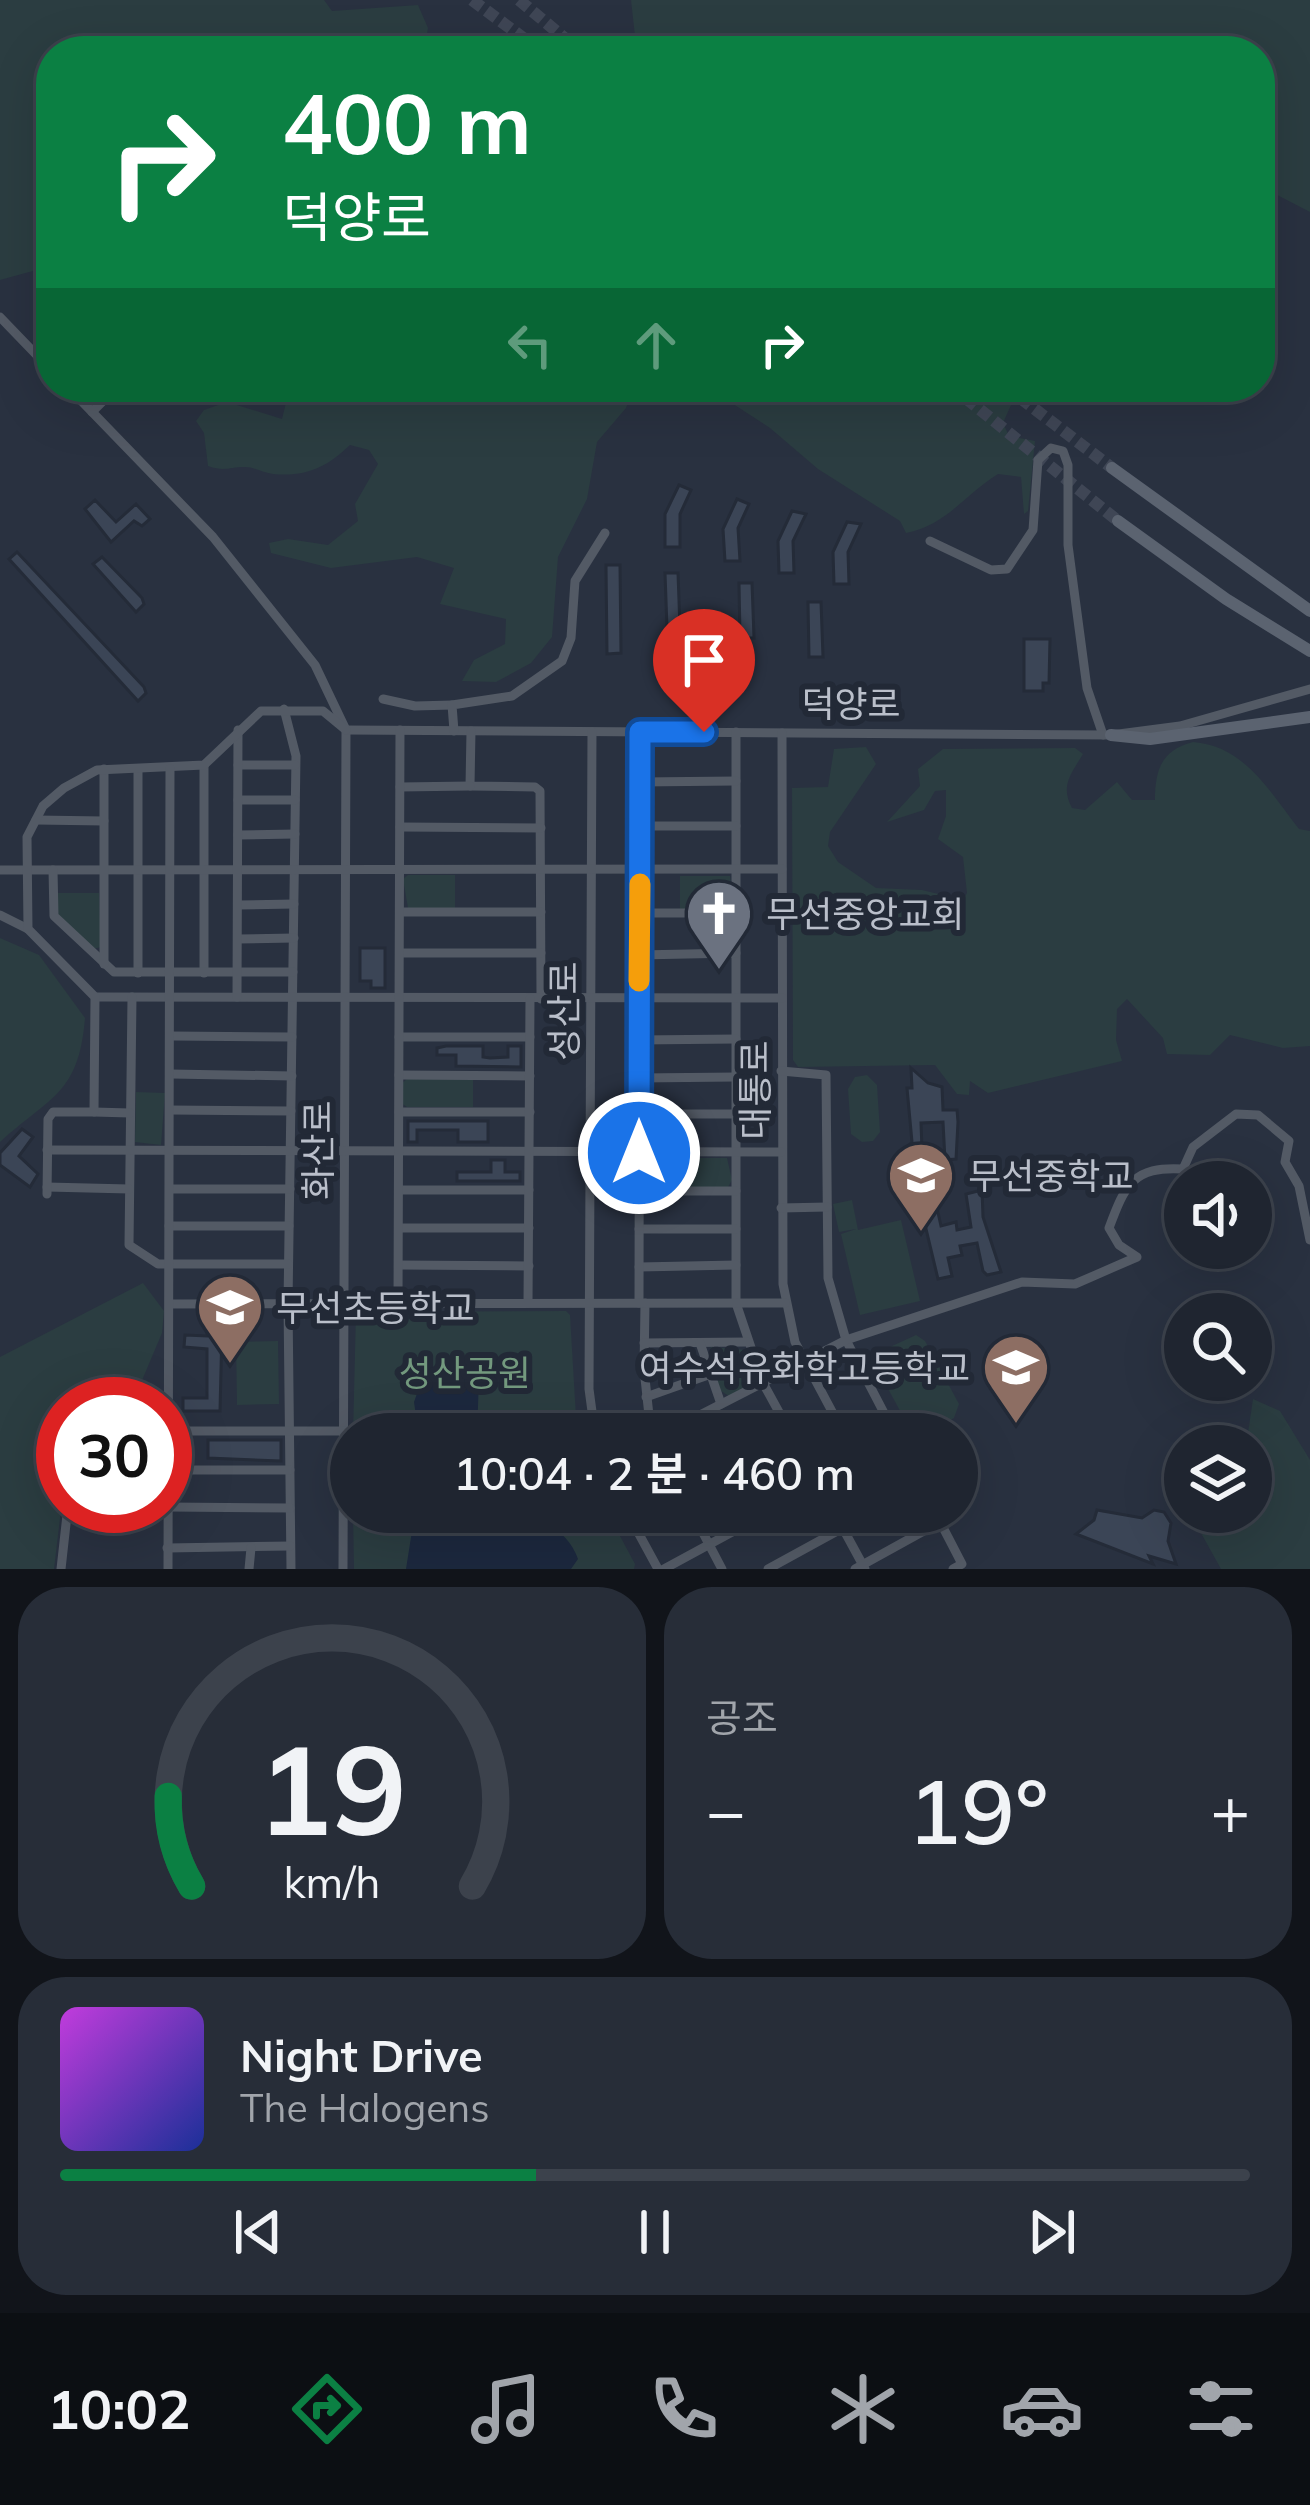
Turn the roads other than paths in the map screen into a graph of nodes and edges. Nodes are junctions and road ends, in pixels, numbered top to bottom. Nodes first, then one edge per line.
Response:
1 (0, 317) edge
2 (36, 354) edge
3 (82, 402) edge
4 (102, 402) edge
5 (92, 412) junction
6 (1112, 467) tunnel mouth
7 (1118, 521) tunnel mouth
8 (605, 532) dead end
9 (930, 542) dead end
10 (1310, 611) edge
11 (1310, 651) edge
12 (1310, 689) edge
13 (383, 699) dead end
14 (452, 705) junction
15 (284, 709) junction
16 (1310, 717) edge
17 (238, 730) junction
18 (346, 730) junction
19 (400, 730) junction
20 (454, 731) junction
21 (471, 731) junction
22 (592, 732) junction
23 (640, 732) junction
24 (736, 732) junction
25 (782, 733) junction
26 (1107, 735) junction
27 (204, 765) junction
28 (238, 765) junction
29 (295, 765) junction
30 (104, 769) junction
31 (137, 770) junction
32 (170, 770) junction
33 (736, 781) junction
34 (640, 782) junction
35 (470, 786) junction
36 (400, 787) junction
37 (238, 800) junction
38 (295, 800) junction
39 (36, 820) junction
40 (104, 821) junction
41 (640, 826) junction
42 (736, 826) junction
43 (400, 827) junction
44 (541, 828) junction
45 (295, 834) junction
46 (238, 835) junction
47 (28, 869) junction
48 (400, 869) junction
49 (782, 869) junction
50 (0, 870) edge
51 (53, 870) junction
52 (104, 870) junction
53 (138, 870) junction
54 (172, 870) junction
55 (205, 870) junction
56 (238, 870) junction
57 (294, 870) junction
58 (345, 870) junction
59 (591, 870) junction
60 (640, 870) junction
61 (541, 871) junction
62 (736, 871) junction
63 (294, 904) junction
64 (238, 905) junction
65 (400, 912) junction
66 (541, 912) junction
67 (640, 913) junction
68 (736, 913) junction
69 (0, 915) edge
70 (28, 929) junction
71 (294, 938) junction
72 (238, 939) junction
73 (400, 953) junction
74 (541, 953) junction
75 (736, 953) junction
76 (639, 955) junction
77 (104, 964) junction
78 (293, 972) junction
79 (138, 973) junction
80 (172, 973) junction
81 (204, 973) junction
82 (237, 973) junction
83 (132, 997) junction
84 (172, 997) junction
85 (237, 997) junction
86 (344, 997) junction
87 (95, 998) junction
88 (293, 998) junction
89 (399, 998) junction
90 (590, 998) junction
91 (639, 998) junction
92 (782, 998) junction
93 (536, 999) junction
94 (736, 999) junction
95 (172, 1036) junction
96 (292, 1037) junction
97 (399, 1037) junction
98 (530, 1037) junction
99 (736, 1039) junction
100 (639, 1040) junction
101 (782, 1071) junction
102 (171, 1074) junction
103 (399, 1075) junction
104 (292, 1076) junction
105 (530, 1076) junction
106 (736, 1077) junction
107 (639, 1078) junction
108 (170, 1110) junction
109 (291, 1111) junction
110 (94, 1112) junction
111 (399, 1112) junction
112 (530, 1112) junction
113 (130, 1113) junction
114 (639, 1114) junction
115 (736, 1114) junction
116 (130, 1149) junction
117 (47, 1150) junction
118 (170, 1150) junction
119 (290, 1150) junction
120 (399, 1150) junction
121 (345, 1151) junction
122 (530, 1152) junction
123 (590, 1152) junction
124 (782, 1152) junction
125 (639, 1153) junction
126 (736, 1153) junction
127 (129, 1189) junction
128 (170, 1189) junction
129 (290, 1189) junction
130 (399, 1190) junction
131 (529, 1190) junction
132 (639, 1191) junction
133 (736, 1191) junction
134 (827, 1207) junction
135 (782, 1208) junction
136 (169, 1226) junction
137 (289, 1226) junction
138 (399, 1228) junction
139 (529, 1228) junction
140 (639, 1228) junction
141 (736, 1228) junction
142 (1310, 1240) edge
143 (170, 1264) junction
144 (288, 1264) junction
145 (398, 1265) junction
146 (736, 1265) junction
147 (529, 1266) junction
148 (639, 1267) junction
149 (288, 1303) junction
150 (344, 1303) junction
151 (398, 1303) junction
152 (529, 1303) junction
153 (589, 1303) junction
154 (642, 1303) junction
155 (736, 1303) junction
156 (171, 1304) junction
157 (785, 1304) junction
158 (846, 1340) junction
159 (747, 1342) junction
160 (644, 1343) junction
161 (700, 1343) junction
162 (804, 1361) junction
163 (711, 1374) junction
164 (169, 1377) edge
165 (763, 1383) junction
166 (646, 1397) junction
167 (721, 1404) junction
168 (345, 1413) edge
169 (592, 1413) edge
170 (648, 1413) edge
171 (704, 1413) edge
172 (780, 1413) edge
173 (832, 1413) edge
174 (884, 1413) edge
175 (192, 1430) edge
176 (290, 1431) junction
177 (330, 1431) edge
178 (192, 1470) edge
179 (290, 1470) junction
180 (192, 1507) edge
181 (290, 1508) junction
182 (65, 1533) edge
183 (167, 1533) edge
184 (344, 1533) edge
185 (640, 1533) edge
186 (703, 1533) edge
187 (730, 1533) edge
188 (833, 1533) edge
189 (844, 1533) edge
190 (914, 1533) edge
191 (946, 1533) edge
192 (709, 1544) junction
193 (290, 1546) junction
194 (167, 1548) junction
195 (251, 1548) junction
196 (860, 1568) edge
197 (61, 1569) edge
198 (168, 1569) edge
199 (250, 1569) edge
200 (291, 1569) edge
201 (344, 1569) edge
202 (661, 1569) edge
203 (722, 1569) edge
204 (768, 1569) edge
205 (953, 1569) edge

1 - 2 street
3 - 5 street
4 - 5 street
5 - 18 street
6 - 10 main road
7 - 11 main road
8 - 14 street
9 - 26 street
12 - 26 street, 덕양로
13 - 14 street
14 - 20 street
15 - 17 street
15 - 18 street
15 - 29 street
16 - 26 main road
17 - 27 street
17 - 28 street
18 - 19 street, 덕양로
18 - 58 street, 화산로
19 - 20 street, 덕양로
19 - 36 street
20 - 21 street, 덕양로
21 - 22 street, 덕양로
21 - 35 street
22 - 23 street, 덕양로
22 - 59 street, 성산로
23 - 24 street, 덕양로
23 - 34 street
24 - 25 street, 덕양로
24 - 33 street
25 - 26 street, 덕양로
25 - 49 street, 대통로
27 - 32 street
27 - 55 street
28 - 29 street
28 - 37 street
29 - 38 street
30 - 31 street
30 - 39 street
30 - 40 street
31 - 32 street
31 - 53 street
32 - 54 street
33 - 34 street
33 - 42 street
34 - 41 street
35 - 36 street
35 - 44 street
36 - 43 street
37 - 38 street
37 - 46 street
38 - 45 street
39 - 40 street
39 - 47 street
40 - 52 street
41 - 42 street
41 - 60 street
42 - 62 street
43 - 44 street
43 - 48 street
44 - 61 street
45 - 46 street
45 - 57 street
46 - 56 street
47 - 50 street
47 - 51 street
47 - 70 street
48 - 58 street
48 - 61 street
48 - 65 street
49 - 62 street
49 - 92 street, 대통로
51 - 52 street
51 - 77 street
52 - 53 street
52 - 77 street
53 - 54 street
53 - 79 street
54 - 55 street
54 - 80 street
55 - 56 street
55 - 81 street
56 - 57 street
56 - 64 street
57 - 58 street
57 - 63 street
58 - 86 street, 화산로
59 - 60 street
59 - 61 street
59 - 90 street, 성산로
60 - 62 street
60 - 67 street
61 - 66 street
62 - 68 street
63 - 64 street
63 - 71 street
64 - 72 street
65 - 66 street
65 - 73 street
66 - 74 street
67 - 68 street
67 - 76 street
68 - 75 street
69 - 70 street
70 - 87 street
71 - 72 street
71 - 78 street
72 - 82 street
73 - 74 street
73 - 89 street
74 - 93 street
75 - 76 street
75 - 94 street
76 - 91 street
77 - 79 street
78 - 82 street
78 - 88 street
79 - 80 street
80 - 81 street
80 - 84 street
81 - 82 street
82 - 85 street
83 - 84 street
83 - 87 street
83 - 113 street
84 - 85 street
84 - 95 street
85 - 88 street
86 - 88 street
86 - 89 street
86 - 121 street, 화산로
87 - 110 street
88 - 96 street
89 - 93 street
89 - 97 street
90 - 91 street
90 - 93 street
90 - 123 street, 성산로
91 - 94 street
91 - 100 street
92 - 94 street
92 - 101 street, 대통로
93 - 98 street
94 - 99 street
95 - 96 street
95 - 102 street
96 - 104 street
97 - 98 street
97 - 103 street
98 - 105 street
99 - 100 street
99 - 106 street
100 - 107 street
101 - 124 street, 대통로
101 - 134 street
102 - 104 street
102 - 108 street
103 - 105 street
103 - 111 street
104 - 109 street
105 - 112 street
106 - 107 street
106 - 115 street
107 - 114 street
108 - 109 street
108 - 118 street
109 - 119 street
110 - 113 street
110 - 117 street
111 - 112 street
111 - 120 street
112 - 122 street
113 - 116 street
114 - 115 street
114 - 125 street
115 - 126 street
116 - 117 street
116 - 118 street
116 - 127 street
117 - 127 street
118 - 119 street
118 - 128 street
119 - 121 street
119 - 129 street
120 - 121 street
120 - 122 street
120 - 130 street
121 - 150 street, 화산로
122 - 123 street
122 - 131 street
123 - 125 street
123 - 153 street, 성산로
124 - 126 street
124 - 135 street, 대통로
125 - 126 street
125 - 132 street
126 - 133 street
127 - 143 street
128 - 129 street
128 - 136 street
129 - 137 street
130 - 131 street
130 - 138 street
131 - 139 street
132 - 133 street
132 - 140 street
133 - 141 street
134 - 135 street
134 - 158 street
135 - 157 street, 대통로
136 - 137 street
136 - 143 street
137 - 144 street
138 - 139 street
138 - 145 street
139 - 147 street
140 - 141 street
140 - 148 street
141 - 146 street
142 - 158 street
143 - 144 street
143 - 156 street
144 - 149 street
145 - 147 street
145 - 151 street
146 - 148 street
146 - 155 street
147 - 152 street
148 - 154 street
149 - 150 street
149 - 156 street
149 - 176 street
150 - 151 street
150 - 168 street, 화산로
151 - 152 street
152 - 153 street
153 - 154 street
153 - 169 street, 성산로
154 - 155 street
154 - 160 street
155 - 157 street
155 - 159 street
156 - 164 street
157 - 162 street, 대통로
158 - 162 street
158 - 174 street
159 - 161 street
159 - 165 street
160 - 161 street
160 - 166 street
161 - 163 street
162 - 165 street
162 - 173 street, 대통로
163 - 166 street
163 - 167 street
165 - 167 street
165 - 172 street
166 - 170 street
167 - 171 street
175 - 176 street
176 - 177 street
176 - 179 street
178 - 179 street
179 - 181 street
180 - 181 street
181 - 193 street
182 - 197 street
183 - 194 street
184 - 201 street, 화산로
185 - 202 street
186 - 192 street
187 - 192 street
188 - 204 street
189 - 196 street
190 - 196 street
191 - 205 street
192 - 202 street
192 - 203 street
193 - 195 street
193 - 200 street
194 - 195 street
194 - 198 street
195 - 199 street

